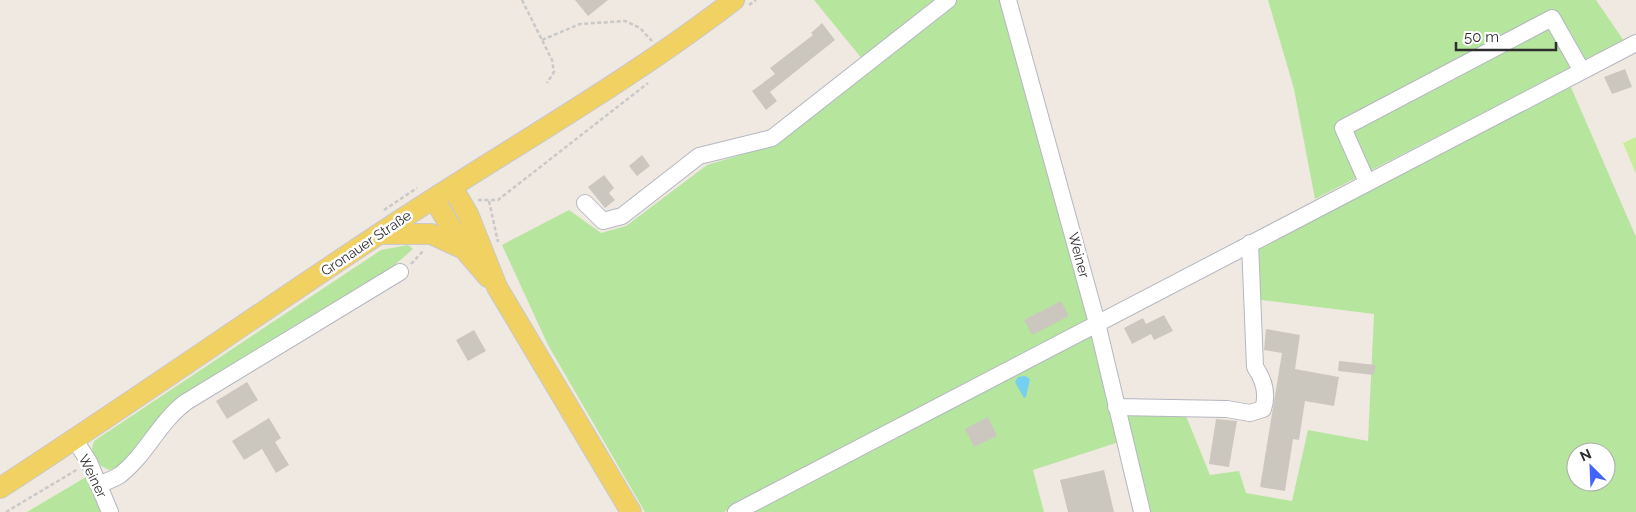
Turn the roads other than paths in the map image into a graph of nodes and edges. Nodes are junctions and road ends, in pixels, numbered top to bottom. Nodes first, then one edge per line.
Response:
1 (948, 0) edge
2 (1008, 0) edge
3 (741, 3) edge
4 (1636, 43) edge
5 (1582, 71) junction
6 (1367, 182) junction
7 (452, 188) junction
8 (434, 199) junction
9 (584, 203) dead end
10 (379, 234) junction
11 (1250, 244) junction
12 (464, 249) junction
13 (400, 272) road end
14 (497, 286) junction
15 (1097, 323) junction
16 (1116, 407) junction
17 (75, 440) junction
18 (98, 485) junction
19 (0, 488) edge
20 (110, 512) edge
21 (631, 512) edge
22 (736, 512) edge
23 (1142, 512) edge

1 - 9 street
2 - 15 street, Weiner
3 - 7 main road, Gronauer Straße
4 - 5 street
5 - 6 street
5 - 6 street
6 - 11 street
7 - 8 main road, Gronauer Straße
7 - 14 main road
8 - 10 main road, Gronauer Straße
8 - 12 main road
10 - 12 main road
10 - 17 main road, Gronauer Straße
11 - 15 street
11 - 16 street
12 - 14 main road
13 - 18 street
14 - 21 main road
15 - 16 street, Weiner
15 - 22 street
16 - 23 street, Weiner
17 - 18 street, Weiner
17 - 19 main road, Gronauer Straße
18 - 20 street, Weiner

